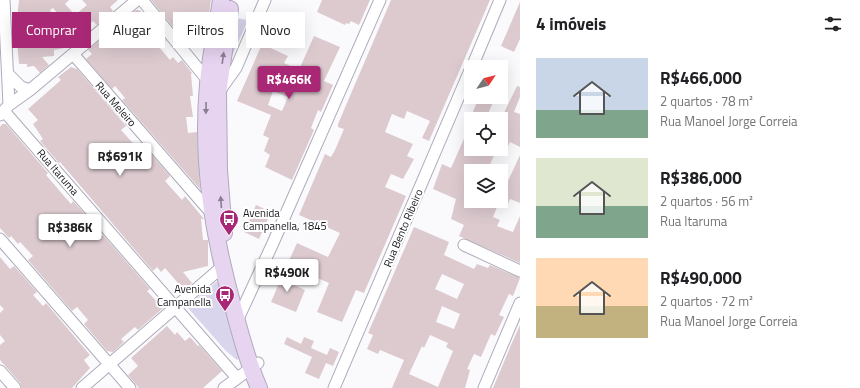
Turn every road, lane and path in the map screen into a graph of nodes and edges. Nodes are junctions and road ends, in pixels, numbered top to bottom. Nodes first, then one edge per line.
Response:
1 (4, 0) edge
2 (137, 0) edge
3 (142, 0) edge
4 (221, 0) edge
5 (231, 0) edge
6 (265, 0) edge
7 (380, 0) edge
8 (500, 0) edge
9 (73, 54) junction
10 (474, 60) edge
11 (8, 74) junction
12 (464, 84) edge
13 (213, 88) junction
14 (30, 90) junction
15 (4, 110) edge
16 (211, 214) junction
17 (223, 226) junction
18 (0, 239) edge
19 (464, 245) dead end
20 (222, 267) junction
21 (520, 271) edge
22 (520, 303) edge
23 (174, 307) junction
24 (239, 316) junction
25 (110, 364) junction
26 (254, 366) junction
27 (0, 371) edge
28 (237, 378) junction
29 (15, 388) edge
30 (82, 388) edge
31 (130, 388) edge
32 (224, 388) edge
33 (259, 388) edge
34 (268, 388) edge
35 (334, 388) edge
36 (484, 388) edge

1 - 11 street
2 - 9 street
3 - 13 street
4 - 13 main road
13 -> 5 main road
6 - 13 street
7 - 24 street
8 - 10 street, Rua Bento Ribeiro
9 - 14 street
9 - 16 street, Rua Meleiro
11 - 14 street
11 - 15 street
12 - 35 street, Rua Bento Ribeiro
13 -> 16 main road
17 -> 13 main road
14 - 15 street
15 - 23 street, Rua Itaruma
16 - 17 street, Rua Meleiro
16 - 20 main road
17 - 24 main road
18 - 25 street
19 - 21 street
20 - 23 street
20 - 24 main road
22 - 36 street
23 - 25 street
23 - 28 street, Rua Itaruma
24 - 26 main road
25 - 30 street
25 - 31 street
26 - 28 street
26 - 33 main road
26 - 34 main road
27 - 29 street
28 - 32 street

